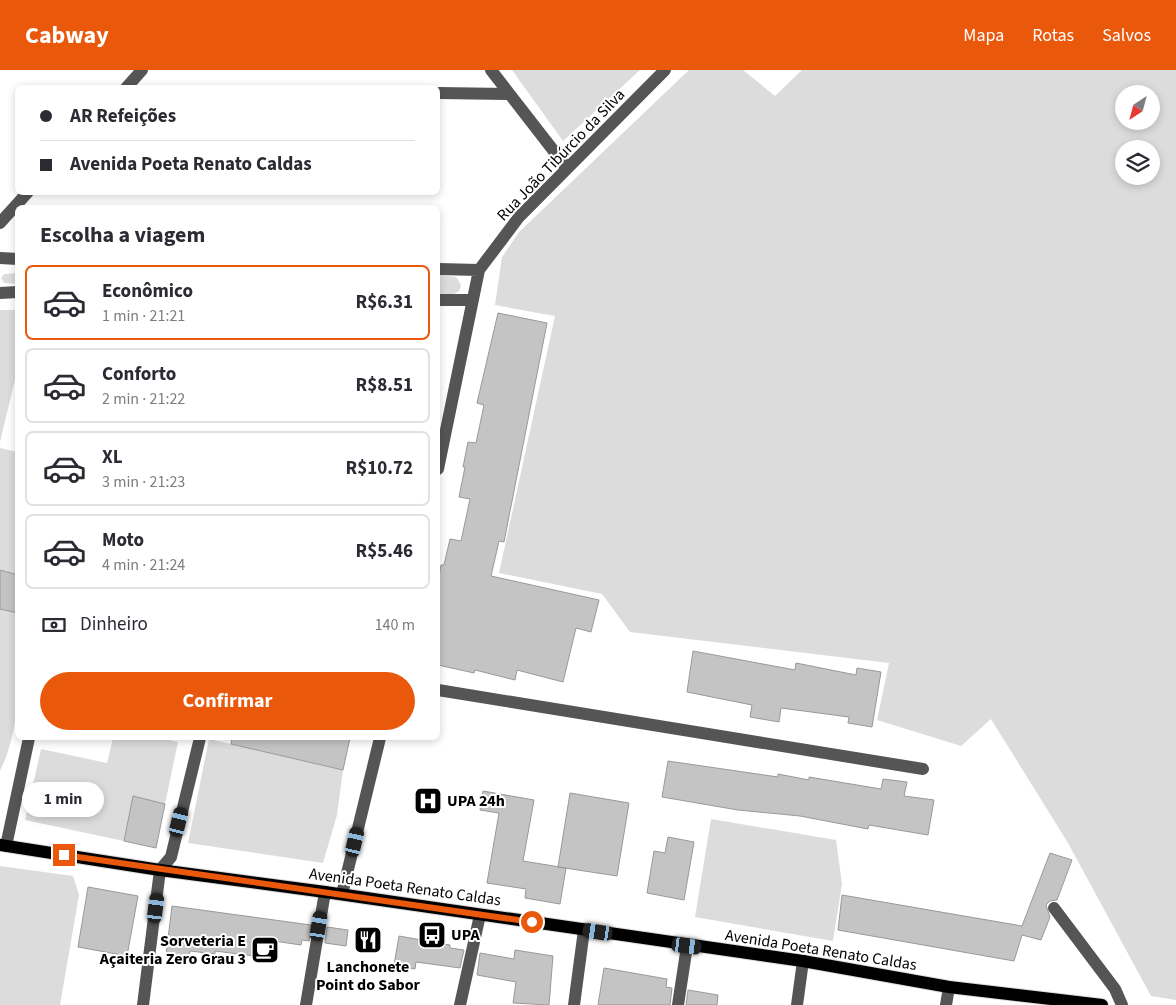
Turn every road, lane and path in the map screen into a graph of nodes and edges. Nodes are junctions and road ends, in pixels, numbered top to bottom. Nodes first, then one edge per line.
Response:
1 (142, 70) edge
2 (492, 70) edge
3 (665, 70) edge
4 (129, 85) edge
5 (440, 93) edge
6 (508, 94) junction
7 (566, 168) junction
8 (25, 195) edge
9 (16, 205) edge
10 (15, 206) edge
11 (0, 223) edge
12 (0, 258) edge
13 (15, 259) edge
14 (440, 269) edge
15 (479, 270) junction
16 (15, 292) edge
17 (0, 293) edge
18 (440, 300) edge
19 (473, 300) junction
20 (440, 459) edge
21 (440, 690) edge
22 (28, 740) edge
23 (200, 740) edge
24 (380, 740) edge
25 (923, 769) dead end
26 (3, 846) edge
27 (160, 870) junction
28 (325, 892) junction
29 (342, 894) junction
30 (1054, 908) dead end
31 (480, 915) junction
32 (584, 930) junction
33 (687, 946) junction
34 (803, 961) junction
35 (949, 987) junction
36 (143, 1005) edge
37 (306, 1005) edge
38 (460, 1005) edge
39 (574, 1005) edge
40 (678, 1005) edge
41 (797, 1005) edge
42 (946, 1005) edge
43 (1102, 1005) edge
44 (1122, 1005) edge

1 - 4 street
2 - 6 street
3 - 7 street, Rua João Tibúrcio da Silva
5 - 6 street
6 - 7 street
7 - 15 street, Rua João Tibúrcio da Silva
8 - 9 street
10 - 11 street
12 - 13 street
14 - 15 street
15 - 19 street, Rua João Tibúrcio da Silva
16 - 17 street
18 - 19 street
19 - 20 street, Rua João Tibúrcio da Silva
21 - 25 street
22 - 26 street
23 - 27 street
24 - 29 street
26 - 27 main road, Avenida Poeta Renato Caldas
27 - 28 main road, Avenida Poeta Renato Caldas
27 - 36 street
28 - 29 main road, Avenida Poeta Renato Caldas
28 - 37 street
29 - 31 main road, Avenida Poeta Renato Caldas
30 - 44 street
31 - 32 main road, Avenida Poeta Renato Caldas
31 - 38 street
32 - 33 main road, Avenida Poeta Renato Caldas
32 - 39 street
33 - 34 main road, Avenida Poeta Renato Caldas
33 - 40 street
34 - 35 main road, Avenida Poeta Renato Caldas
34 - 41 street
35 - 42 street
35 - 43 main road, Avenida Poeta Renato Caldas

